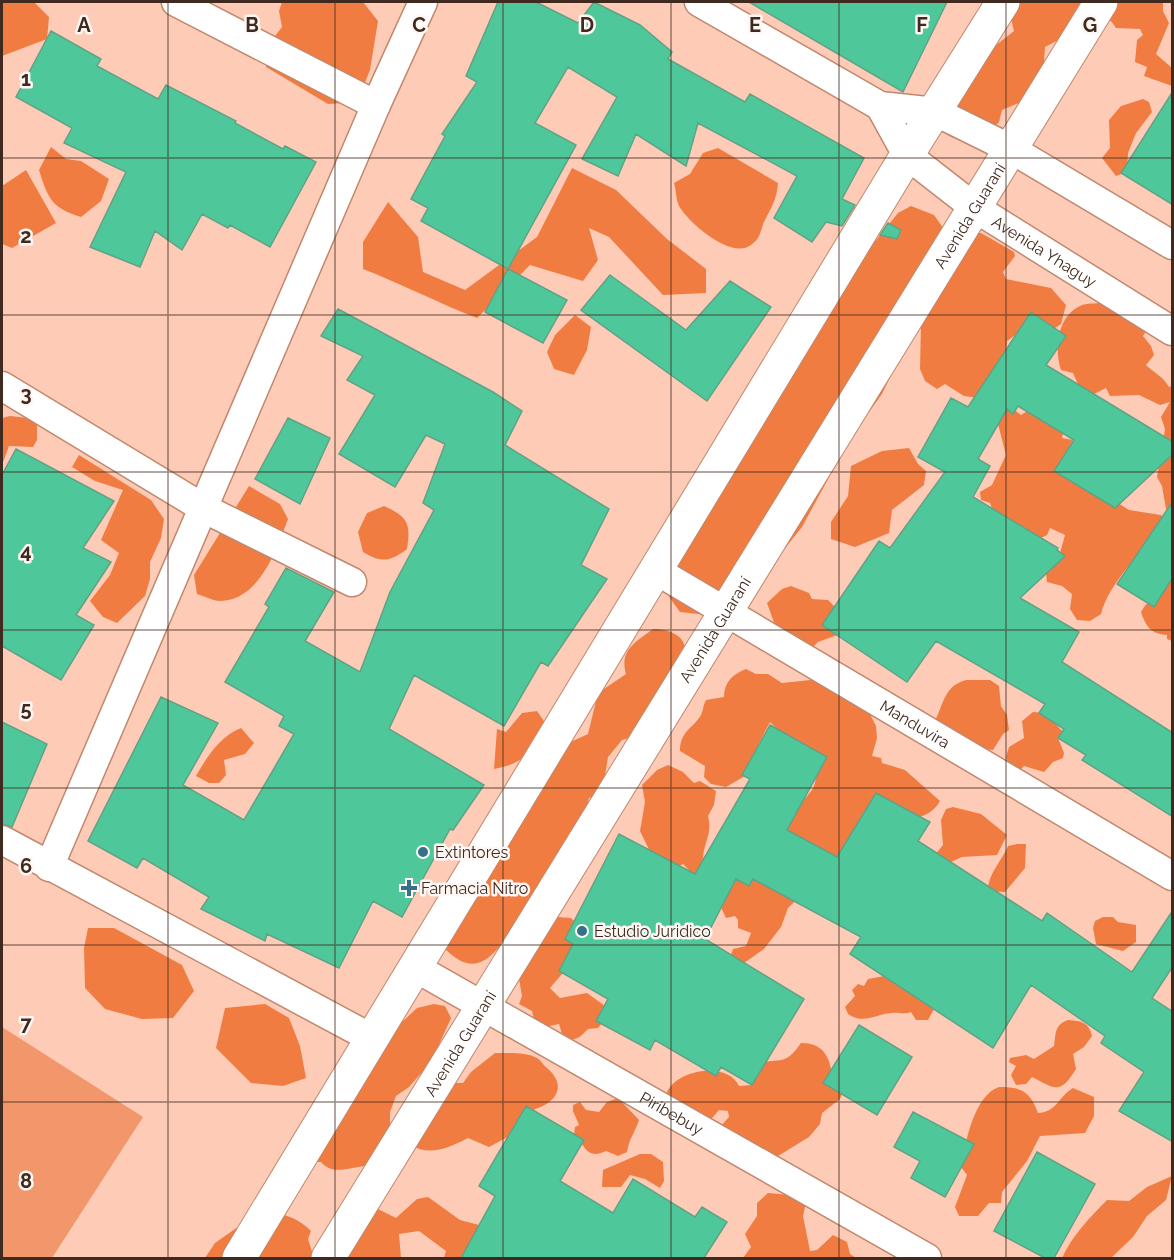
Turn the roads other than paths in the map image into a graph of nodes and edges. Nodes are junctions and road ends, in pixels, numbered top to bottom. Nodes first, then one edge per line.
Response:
1 (176, 2) edge
2 (423, 2) edge
3 (699, 2) edge
4 (1003, 2) edge
5 (1101, 2) edge
6 (376, 105) junction
7 (880, 106) junction
8 (936, 112) junction
9 (1011, 149) junction
10 (907, 155) junction
11 (975, 208) junction
12 (1173, 246) edge
13 (1173, 331) edge
14 (2, 386) edge
15 (205, 508) junction
16 (657, 571) junction
17 (352, 582) dead end
18 (725, 613) junction
19 (2, 840) edge
20 (49, 867) junction
21 (1173, 876) edge
22 (416, 968) junction
23 (483, 1007) junction
24 (373, 1039) junction
25 (239, 1258) edge
26 (328, 1258) edge
27 (927, 1258) edge

1 - 6 street
2 - 6 street
3 - 7 street
4 - 8 main road
5 - 9 main road, Avenida Guaraní
6 - 15 street
7 - 8 street
7 - 10 street, Avenida Yhaguy
8 - 9 street
8 - 10 main road
9 - 11 main road, Avenida Guaraní
9 - 12 street
10 - 11 street, Avenida Yhaguy
10 - 16 main road
11 - 13 street, Avenida Yhaguy
11 - 18 main road, Avenida Guaraní
14 - 15 street
15 - 17 street
15 - 20 street
16 - 18 street, Manduvira
16 - 22 main road
18 - 21 street, Manduvira
18 - 23 main road, Avenida Guaraní
19 - 20 street
20 - 24 street
22 - 23 street, Piribebuy
22 - 24 main road
23 - 26 main road, Avenida Guaraní
23 - 27 street, Piribebuy
24 - 25 main road

